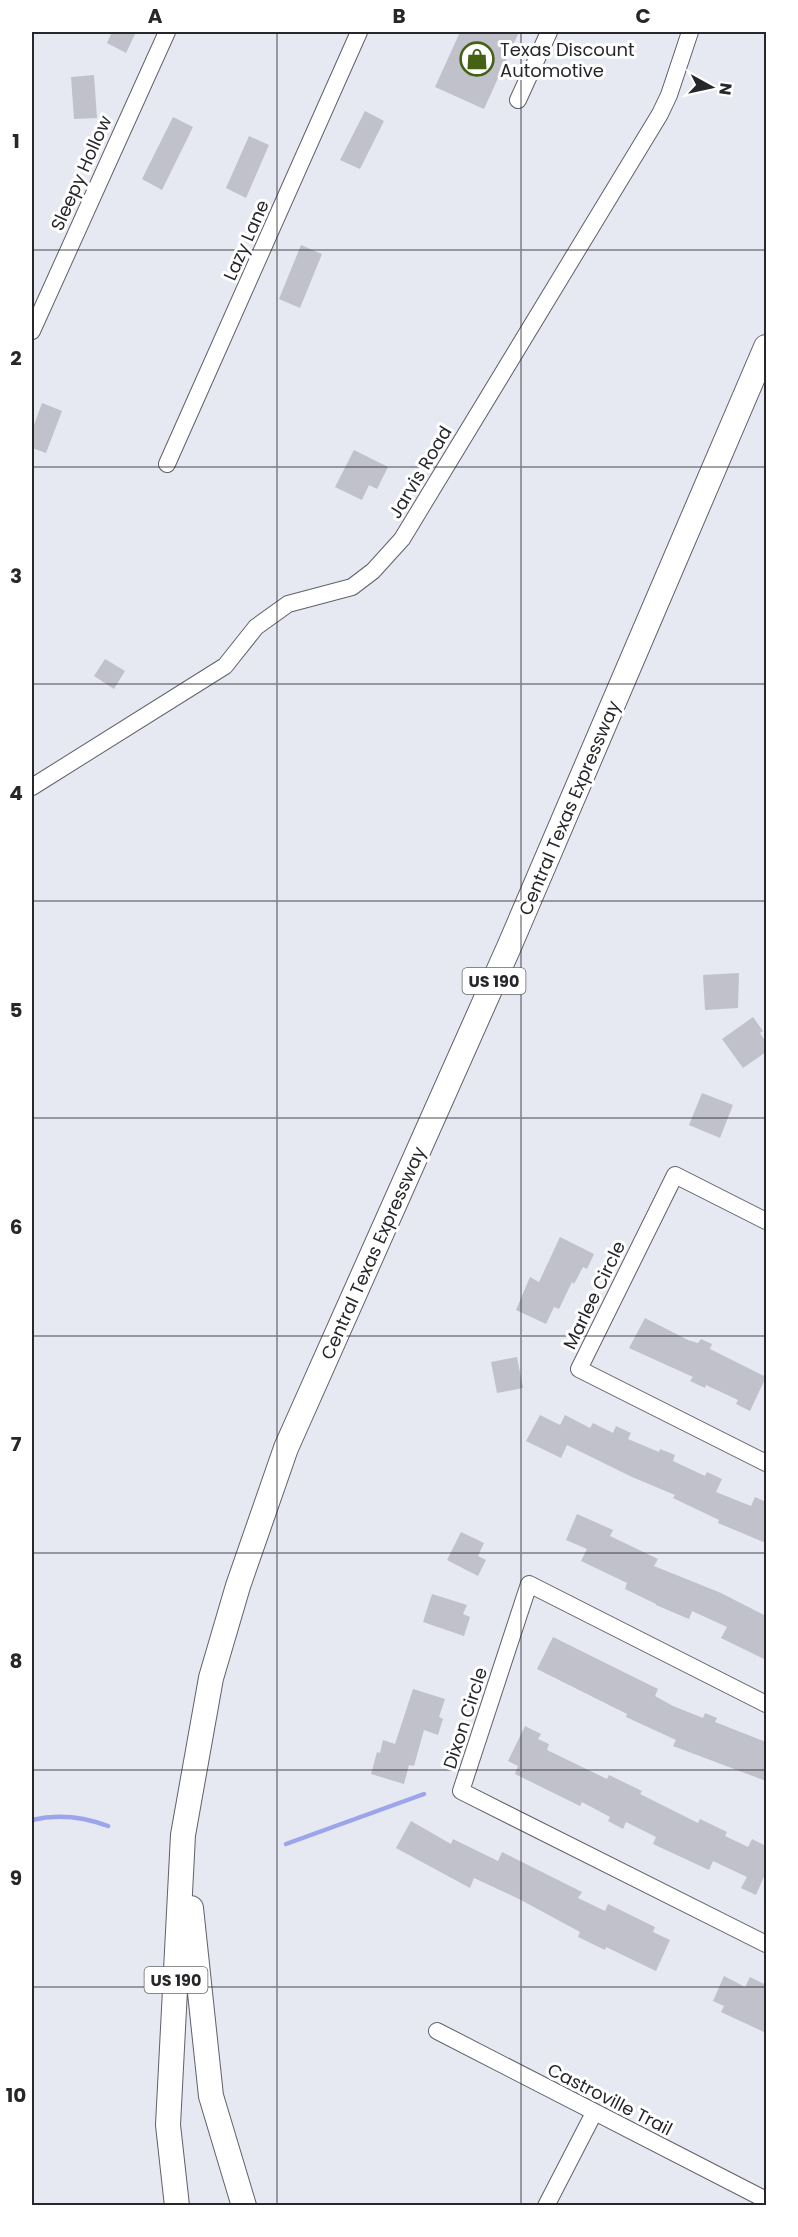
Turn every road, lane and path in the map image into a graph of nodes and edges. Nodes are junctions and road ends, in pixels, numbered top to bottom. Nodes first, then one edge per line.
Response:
1 (167, 32) edge
2 (359, 32) edge
3 (549, 32) edge
4 (690, 32) edge
5 (518, 100) dead end
6 (32, 331) edge
7 (766, 347) edge
8 (167, 464) dead end
9 (32, 787) edge
10 (766, 1221) edge
11 (766, 1463) edge
12 (766, 1704) edge
13 (183, 1835) junction
14 (766, 1944) edge
15 (437, 2031) dead end
16 (594, 2113) junction
17 (168, 2125) junction
18 (766, 2200) edge
19 (167, 2205) edge
20 (177, 2205) edge
21 (244, 2205) edge
22 (546, 2205) edge

1 - 6 street, Sleepy Hollow
2 - 8 street, Lazy Lane
3 - 5 street
4 - 9 street, Jarvis Road
7 - 13 highway, Central Texas Expressway / US 190
10 - 11 street, Marlee Circle
12 - 14 street, Dixon Circle
13 - 17 highway, Central Texas Expressway / US 190
13 - 21 highway
15 - 16 street, Castroville Trail
16 - 18 street, Castroville Trail
16 - 22 street
17 - 19 highway
17 - 20 highway, Central Texas Expressway / US 190

